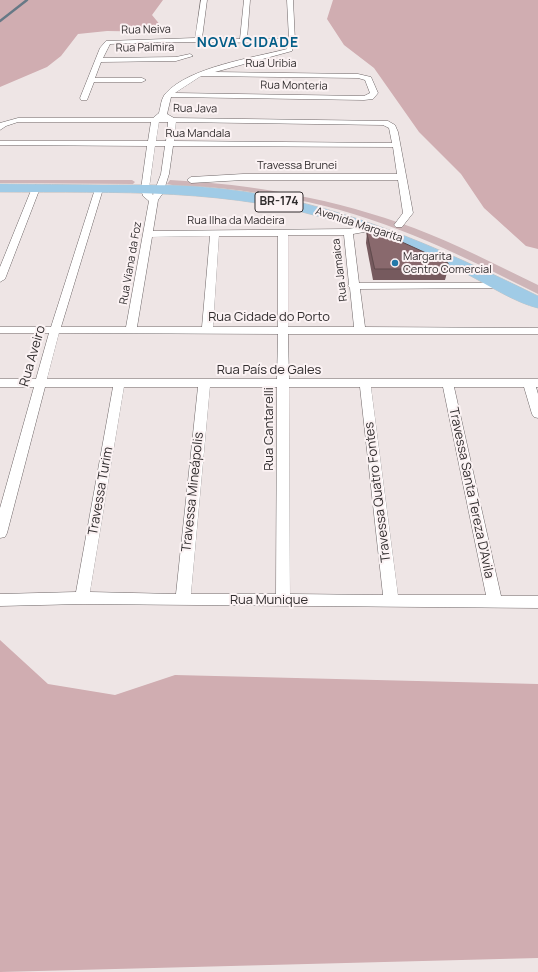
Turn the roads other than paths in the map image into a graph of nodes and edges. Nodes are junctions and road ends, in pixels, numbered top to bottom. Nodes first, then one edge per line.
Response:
1 (204, 0) edge
2 (247, 0) edge
3 (290, 0) edge
4 (198, 40) junction
5 (243, 41) junction
6 (292, 41) junction
7 (190, 56) dead end
8 (99, 60) junction
9 (200, 74) junction
10 (341, 75) joint
11 (91, 80) junction
12 (142, 80) dead end
13 (168, 95) junction
14 (84, 98) dead end
15 (163, 114) junction
16 (155, 120) junction
17 (172, 120) junction
18 (0, 128) edge
19 (0, 143) edge
20 (151, 144) junction
21 (168, 144) junction
22 (395, 145) junction
23 (0, 177) edge
24 (403, 177) junction
25 (191, 180) junction
26 (154, 187) junction
27 (0, 188) edge
28 (36, 188) junction
29 (99, 189) junction
30 (399, 225) junction
31 (372, 228) junction
32 (348, 232) junction
33 (215, 233) junction
34 (283, 233) junction
35 (148, 234) junction
36 (496, 267) dead end
37 (0, 279) edge
38 (502, 285) junction
39 (353, 286) junction
40 (538, 303) edge
41 (0, 330) edge
42 (55, 330) junction
43 (131, 330) junction
44 (282, 330) junction
45 (206, 331) junction
46 (360, 331) junction
47 (538, 331) edge
48 (0, 383) edge
49 (40, 383) junction
50 (533, 383) edge
51 (119, 384) junction
52 (204, 384) junction
53 (283, 384) junction
54 (365, 384) junction
55 (448, 384) junction
56 (538, 414) edge
57 (0, 532) edge
58 (82, 598) junction
59 (0, 600) edge
60 (183, 600) junction
61 (283, 600) junction
62 (391, 601) junction
63 (495, 602) junction
64 (538, 602) edge

1 - 4 street
2 - 5 street
3 - 6 street
4 - 5 street
4 - 8 street, Rua Neiva
5 - 6 street
6 - 9 street
7 - 8 street, Rua Palmira
8 - 11 street, Rua Neiva
9 - 10 street, Rua Uribia
9 - 13 street
10 - 13 street, Rua Monteria
11 - 12 street
11 - 14 street, Rua Neiva
13 - 15 street
15 - 16 street
15 - 17 street
16 - 17 street, Rua Java
16 - 18 street, Rua Java
16 - 20 street
17 - 21 street
17 - 22 street, Rua Java
19 - 20 street, Rua Mandala
20 - 21 street, Rua Mandala
20 - 26 street
21 - 22 street, Rua Mandala
21 - 26 street
22 - 24 street
23 - 26 main road, Avenida Margarita / BR-174
24 - 25 street, Travessa Brunei
24 - 30 street
25 - 26 main road, Avenida Margarita / BR-174
25 - 30 main road, Avenida Margarita / BR-174
26 - 29 main road, Avenida Margarita / BR-174
26 - 31 main road, Avenida Margarita / BR-174
26 - 35 street, Rua Viana da Foz
27 - 28 main road, Avenida Margarita / BR-174
28 - 29 main road, Avenida Margarita / BR-174
28 - 37 street
29 - 42 street, Rua Aveiro
30 - 36 main road, Avenida Margarita / BR-174
31 - 32 street, Rua Jamaica
31 - 38 main road, Avenida Margarita / BR-174
32 - 34 street, Rua Ilha da Madeira
32 - 39 street, Rua Jamaica
33 - 34 street, Rua Ilha da Madeira
33 - 35 street, Rua Ilha da Madeira
33 - 45 street
34 - 44 street, Rua Cantarelli
35 - 43 street, Rua Viana da Foz
38 - 39 street
38 - 40 main road, Avenida Margarita / BR-174
39 - 46 street, Rua Jamaica
41 - 42 street, Rua Cidade do Porto
42 - 43 street, Rua Cidade do Porto
42 - 49 street, Rua Aveiro
43 - 45 street, Rua Cidade do Porto
44 - 45 street, Rua Cidade do Porto
44 - 46 street, Rua Cidade do Porto
44 - 53 street, Rua Cantarelli
46 - 47 street, Rua Cidade do Porto
48 - 49 street, Rua País de Gales
49 - 51 street, Rua País de Gales
49 - 57 street, Rua Aveiro
50 - 55 street, Rua País de Gales
50 - 56 street
51 - 52 street, Rua País de Gales
51 - 58 street, Travessa Turim
52 - 53 street, Rua País de Gales
52 - 60 street, Travessa Mineápolis
53 - 54 street, Rua País de Gales
53 - 61 street, Rua Cantarelli
54 - 55 street, Rua País de Gales
54 - 62 street, Travessa Quatro Fontes
55 - 63 street, Travessa Santa Tereza D'Avila
58 - 59 street, Rua Munique
58 - 60 street, Rua Munique
60 - 61 street, Rua Munique
61 - 62 street, Rua Munique
62 - 63 street, Rua Munique
63 - 64 street, Rua Munique

